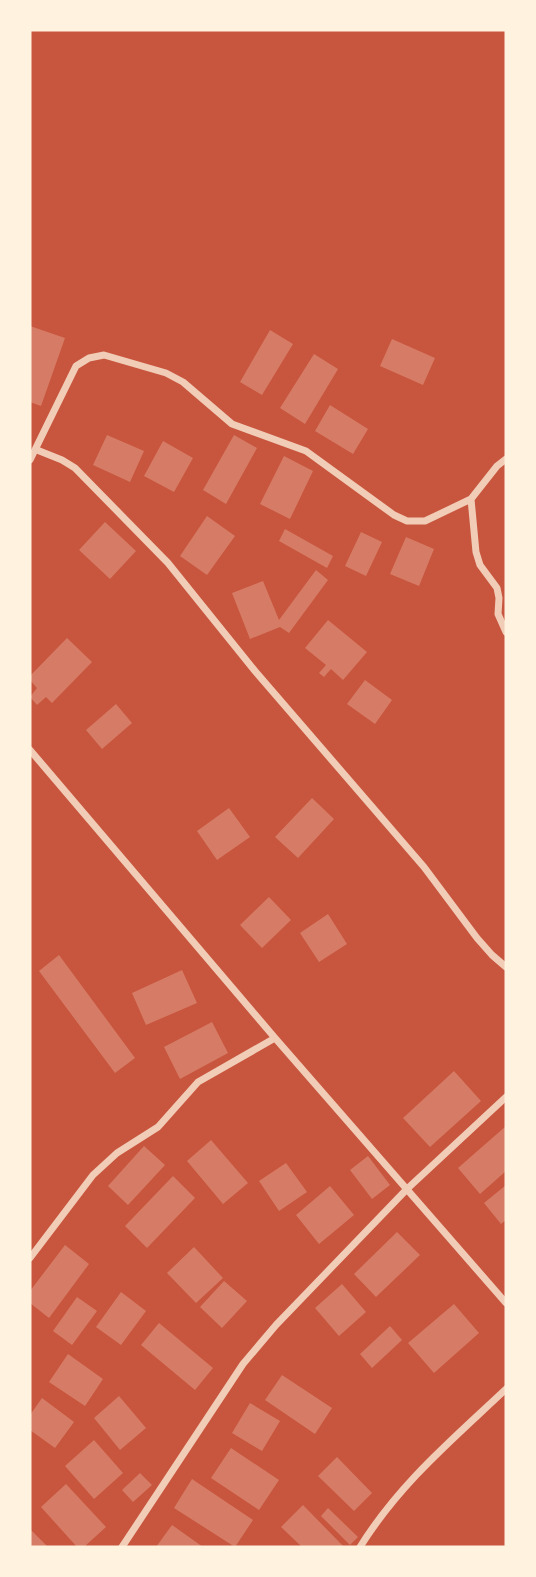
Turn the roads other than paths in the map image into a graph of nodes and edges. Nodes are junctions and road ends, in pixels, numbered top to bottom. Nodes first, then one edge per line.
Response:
1 (37, 450) junction
2 (506, 459) edge
3 (30, 460) edge
4 (471, 499) junction
5 (506, 632) edge
6 (30, 750) edge
7 (506, 967) edge
8 (275, 1038) junction
9 (506, 1097) edge
10 (407, 1189) junction
11 (30, 1258) edge
12 (506, 1303) edge
13 (506, 1389) edge
14 (122, 1547) edge
15 (360, 1547) edge

1 - 3 street
1 - 4 street
1 - 7 street
2 - 4 street
4 - 5 street
6 - 8 street
8 - 10 street
8 - 11 street
9 - 10 street
10 - 12 street
10 - 14 street
13 - 15 street

